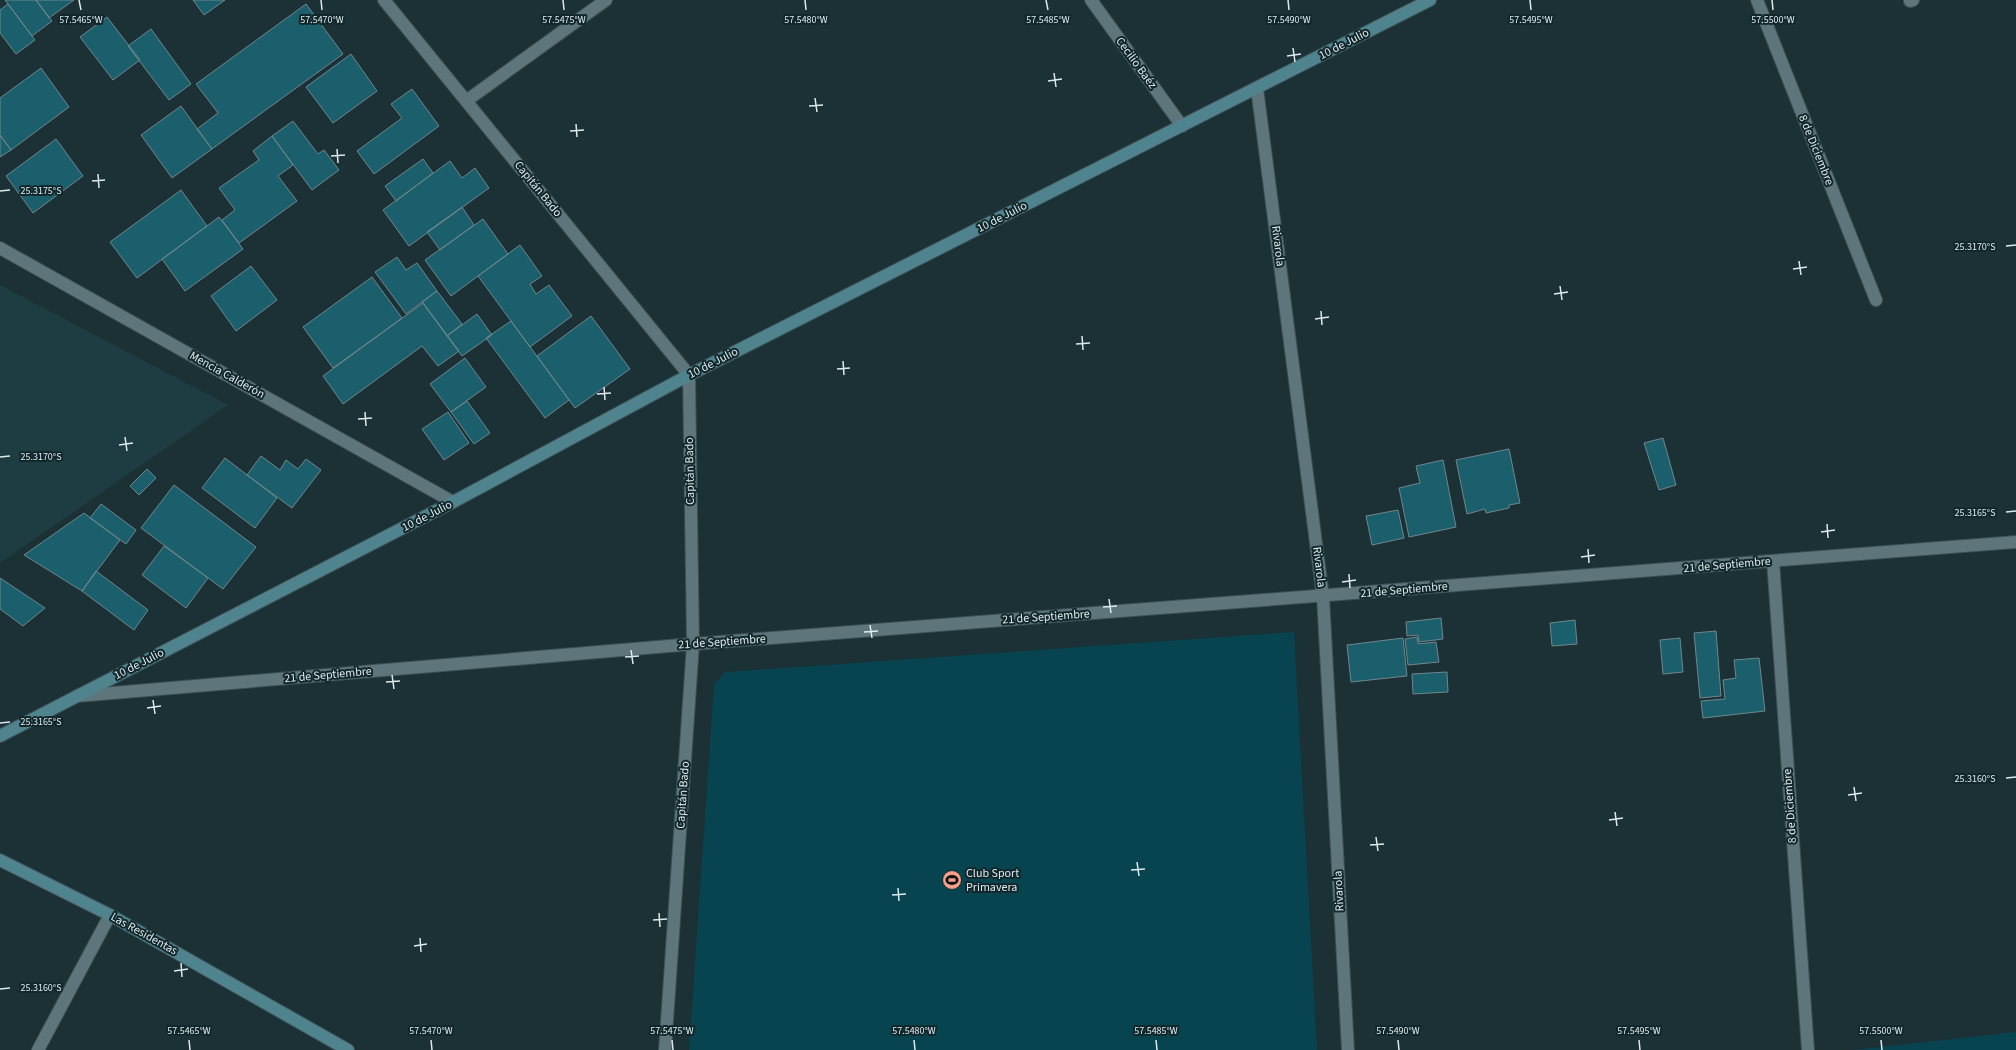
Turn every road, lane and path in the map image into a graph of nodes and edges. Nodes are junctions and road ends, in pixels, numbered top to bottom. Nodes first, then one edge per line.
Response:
1 (384, 0) edge
2 (606, 0) edge
3 (1091, 0) edge
4 (1430, 0) edge
5 (1757, 0) edge
6 (1257, 88) junction
7 (466, 101) junction
8 (1182, 126) junction
9 (0, 248) edge
10 (1876, 300) dead end
11 (689, 375) junction
12 (453, 502) junction
13 (2016, 542) edge
14 (1773, 561) junction
15 (1323, 597) junction
16 (693, 644) junction
17 (75, 696) junction
18 (0, 736) edge
19 (0, 860) edge
20 (110, 915) junction
21 (38, 1050) edge
22 (348, 1050) edge
23 (665, 1050) edge
24 (1348, 1050) edge
25 (1808, 1050) edge

1 - 7 street, Capitán Bado
2 - 7 street
3 - 8 street, Cecilio Baéz
4 - 6 main road, 10 de Julio
5 - 10 street, 8 de Diciembre
6 - 8 main road, 10 de Julio
6 - 15 street, Rivarola
7 - 11 street, Capitán Bado
8 - 11 main road, 10 de Julio
9 - 12 street, Mencia Calderón
11 - 12 main road, 10 de Julio
11 - 16 street, Capitán Bado
12 - 17 main road, 10 de Julio
13 - 14 street, 21 de Septiembre
14 - 15 street, 21 de Septiembre
14 - 25 street, 8 de Diciembre
15 - 16 street, 21 de Septiembre
15 - 24 street, Rivarola
16 - 17 street, 21 de Septiembre
16 - 23 street, Capitán Bado
17 - 18 main road, 10 de Julio
19 - 20 main road, Las Residentas
20 - 21 street
20 - 22 main road, Las Residentas

